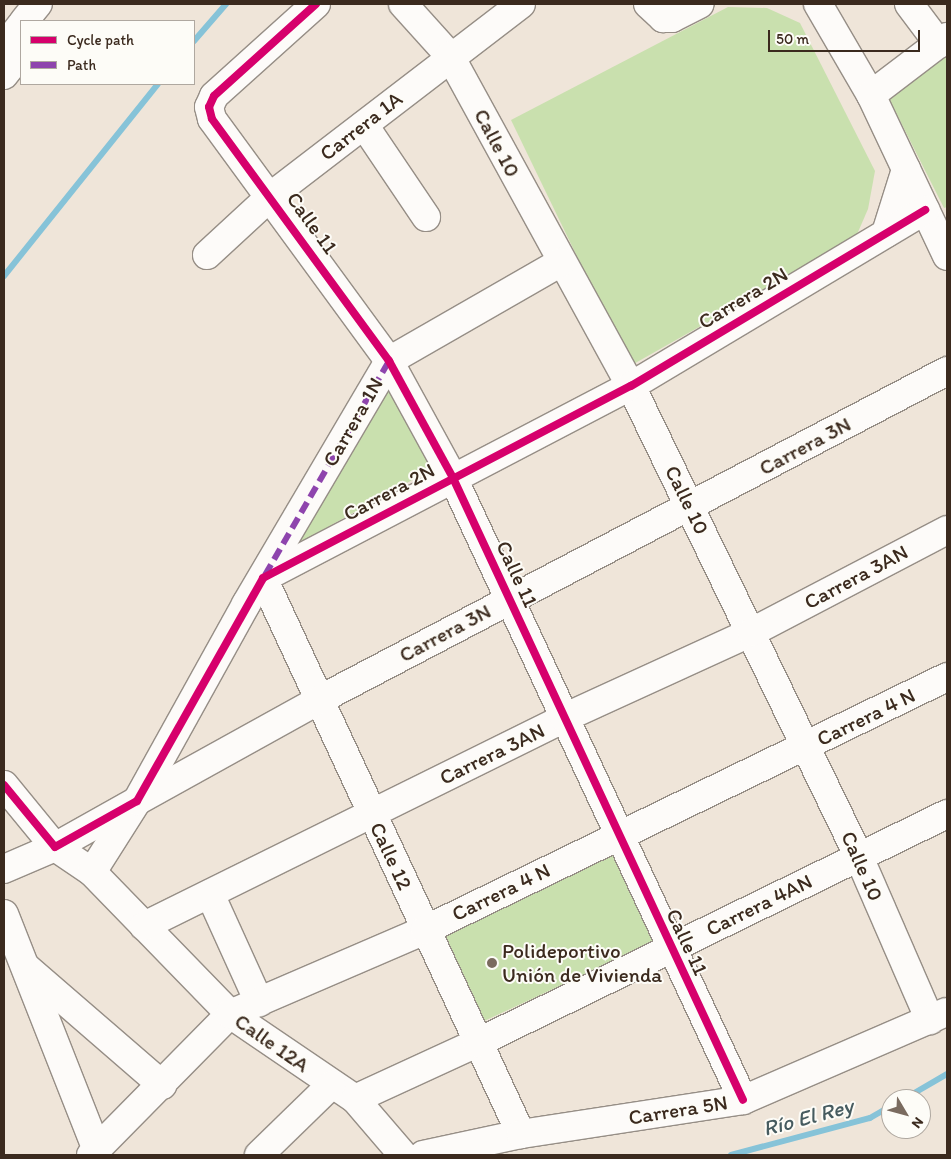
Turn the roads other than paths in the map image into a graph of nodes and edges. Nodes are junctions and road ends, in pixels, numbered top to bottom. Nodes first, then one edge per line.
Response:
1 (38, 4) edge
2 (60, 4) edge
3 (316, 4) edge
4 (404, 4) edge
5 (521, 4) edge
6 (700, 4) edge
7 (909, 4) edge
8 (816, 5) edge
9 (652, 8) edge
10 (25, 20) edge
11 (47, 20) edge
12 (20, 26) edge
13 (943, 41) edge
14 (4, 47) edge
15 (20, 53) edge
16 (450, 56) junction
17 (4, 75) edge
18 (871, 95) junction
19 (364, 125) junction
20 (906, 169) junction
21 (271, 196) junction
22 (925, 210) junction
23 (426, 217) dead end
24 (886, 233) junction
25 (207, 255) dead end
26 (947, 256) edge
27 (561, 262) junction
28 (389, 361) junction
29 (947, 371) edge
30 (631, 386) junction
31 (453, 478) junction
32 (690, 506) junction
33 (947, 530) edge
34 (264, 578) junction
35 (509, 600) junction
36 (752, 632) junction
37 (947, 677) edge
38 (319, 700) junction
39 (564, 718) junction
40 (806, 746) junction
41 (4, 785) edge
42 (137, 801) junction
43 (372, 814) junction
44 (947, 814) edge
45 (618, 836) junction
46 (55, 847) junction
47 (859, 857) junction
48 (4, 868) edge
49 (92, 872) junction
50 (210, 894) junction
51 (4, 914) edge
52 (144, 926) junction
53 (425, 930) junction
54 (670, 948) junction
55 (24, 966) junction
56 (259, 1002) junction
57 (230, 1014) junction
58 (939, 1016) edge
59 (477, 1043) junction
60 (162, 1085) junction
61 (331, 1085) junction
62 (355, 1099) junction
63 (743, 1100) junction
64 (521, 1134) junction
65 (94, 1152) edge
66 (259, 1155) edge
67 (403, 1155) edge
68 (423, 1155) edge

1 - 10 street
2 - 11 street
3 - 21 street, Calle 11
4 - 16 street, Calle 10
5 - 16 street, Carrera 1A
6 - 9 street
7 - 13 street
8 - 18 street
12 - 14 street
13 - 18 street
15 - 17 street
16 - 19 street, Carrera 1A
16 - 27 street, Calle 10
18 - 20 street
19 - 21 street, Carrera 1A
19 - 23 street
20 - 22 street
20 - 24 street
21 - 25 street, Carrera 1A
21 - 28 street, Calle 11
22 - 24 street, Carrera 2N
22 - 26 street
24 - 30 street, Carrera 2N
27 - 28 street, Carrera 1N
27 - 30 street, Calle 10
28 - 31 street, Calle 11
28 - 34 street, Carrera 1N
29 - 32 street, Carrera 3N
30 - 31 street, Carrera 2N
30 - 32 street, Calle 10
31 - 34 street, Carrera 2N
31 - 35 street, Calle 11
32 - 35 street, Carrera 3N
32 - 36 street, Calle 10
33 - 36 street, Carrera 3AN
34 - 38 street, Calle 12
34 - 42 street
35 - 38 street, Carrera 3N
35 - 39 street, Calle 11
36 - 39 street, Carrera 3AN
36 - 40 street, Calle 10
37 - 40 street, Carrera 4 N
38 - 42 street, Carrera 3N
38 - 43 street, Calle 12
39 - 43 street, Carrera 3AN
39 - 45 street, Calle 11
40 - 45 street, Carrera 4 N
40 - 47 street, Calle 10
41 - 46 street
42 - 46 street
42 - 49 street, Carrera 3N
43 - 50 street, Carrera 3AN
43 - 53 street, Calle 12
44 - 47 street, Carrera 4AN
45 - 53 street, Carrera 4 N
45 - 54 street, Calle 11
46 - 48 street
46 - 49 street
47 - 54 street, Carrera 4AN
47 - 58 street, Calle 10
49 - 52 street, Calle 12A
50 - 52 street, Carrera 3AN
50 - 56 street
51 - 55 street
52 - 57 street, Calle 12A
53 - 56 street, Carrera 4 N
53 - 59 street, Calle 12
54 - 59 street, Carrera 4AN
54 - 63 street, Calle 11
55 - 60 street
55 - 65 street
56 - 57 street, Carrera 4 N
57 - 60 street, Carrera 4 N
57 - 61 street, Calle 12A
58 - 63 street, Carrera 5N
59 - 62 street, Carrera 4AN
59 - 64 street, Calle 12
60 - 65 street, Carrera 4 N
61 - 62 street, Calle 12A
61 - 66 street
62 - 67 street, Calle 12A
63 - 64 street, Carrera 5N
64 - 68 street, Carrera 5N

